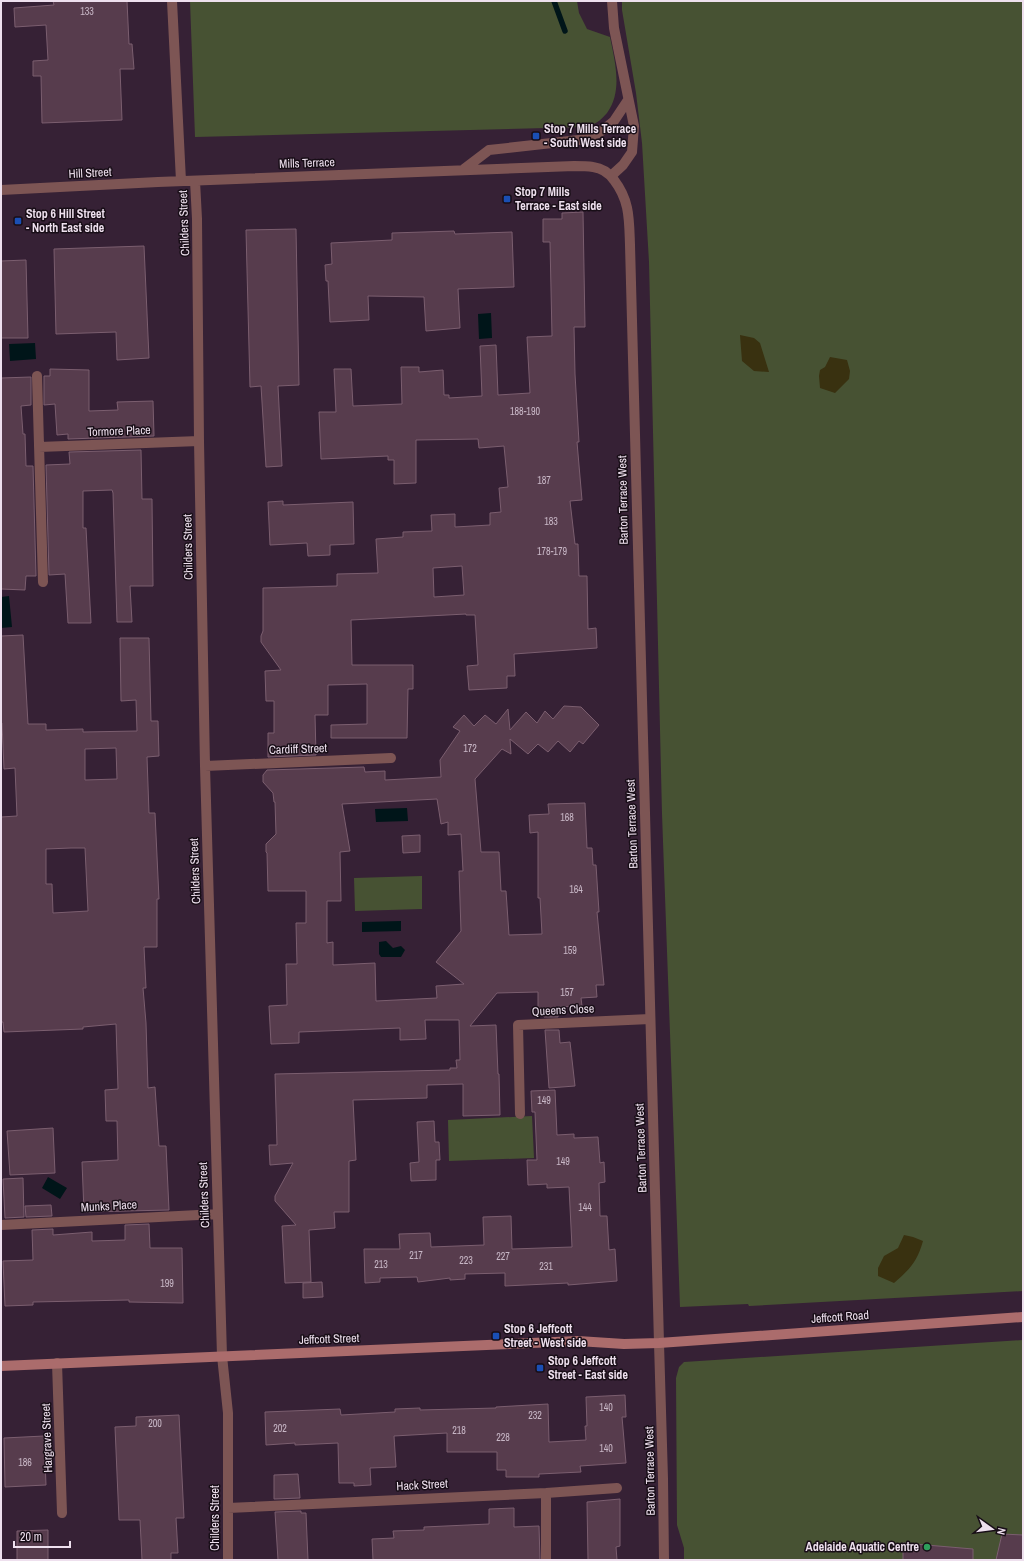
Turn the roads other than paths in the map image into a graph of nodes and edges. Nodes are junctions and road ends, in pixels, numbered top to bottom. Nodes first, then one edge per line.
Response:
1 (172, 1) edge
2 (612, 1) edge
3 (628, 100) junction
4 (464, 169) junction
5 (611, 176) junction
6 (181, 181) junction
7 (195, 181) junction
8 (1, 190) edge
9 (38, 376) dead end
10 (199, 441) junction
11 (39, 447) junction
12 (43, 582) dead end
13 (391, 758) dead end
14 (205, 766) junction
15 (650, 1020) junction
16 (520, 1114) dead end
17 (218, 1214) junction
18 (1, 1225) edge
19 (1023, 1317) edge
20 (659, 1342) junction
21 (222, 1356) junction
22 (57, 1363) junction
23 (1, 1366) edge
24 (617, 1488) dead end
25 (546, 1493) junction
26 (228, 1508) junction
27 (62, 1513) dead end
28 (228, 1560) edge
29 (546, 1560) edge
30 (664, 1560) edge

1 - 6 street
2 - 3 street
3 - 4 street
3 - 5 street
4 - 5 street, Mills Terrace
4 - 7 street, Mills Terrace
5 - 15 street, Barton Terrace West
6 - 7 street, Mills Terrace
6 - 8 street, Hill Street
7 - 10 street, Childers Street
9 - 11 street
10 - 11 street, Tormore Place
10 - 14 street, Childers Street
11 - 12 street
13 - 14 street, Cardiff Street
14 - 17 street, Childers Street
15 - 16 street, Queens Close
15 - 20 street, Barton Terrace West
17 - 18 street, Munks Place
17 - 21 street, Childers Street
19 - 20 main road, Jeffcott Road
20 - 21 main road, Jeffcott Street
20 - 30 street, Barton Terrace West
21 - 22 main road, Jeffcott Street
21 - 26 street, Childers Street
22 - 23 main road, Jeffcott Street
22 - 27 street, Hargrave Street
24 - 25 street, Hack Street
25 - 26 street, Hack Street
25 - 29 street
26 - 28 street, Childers Street

